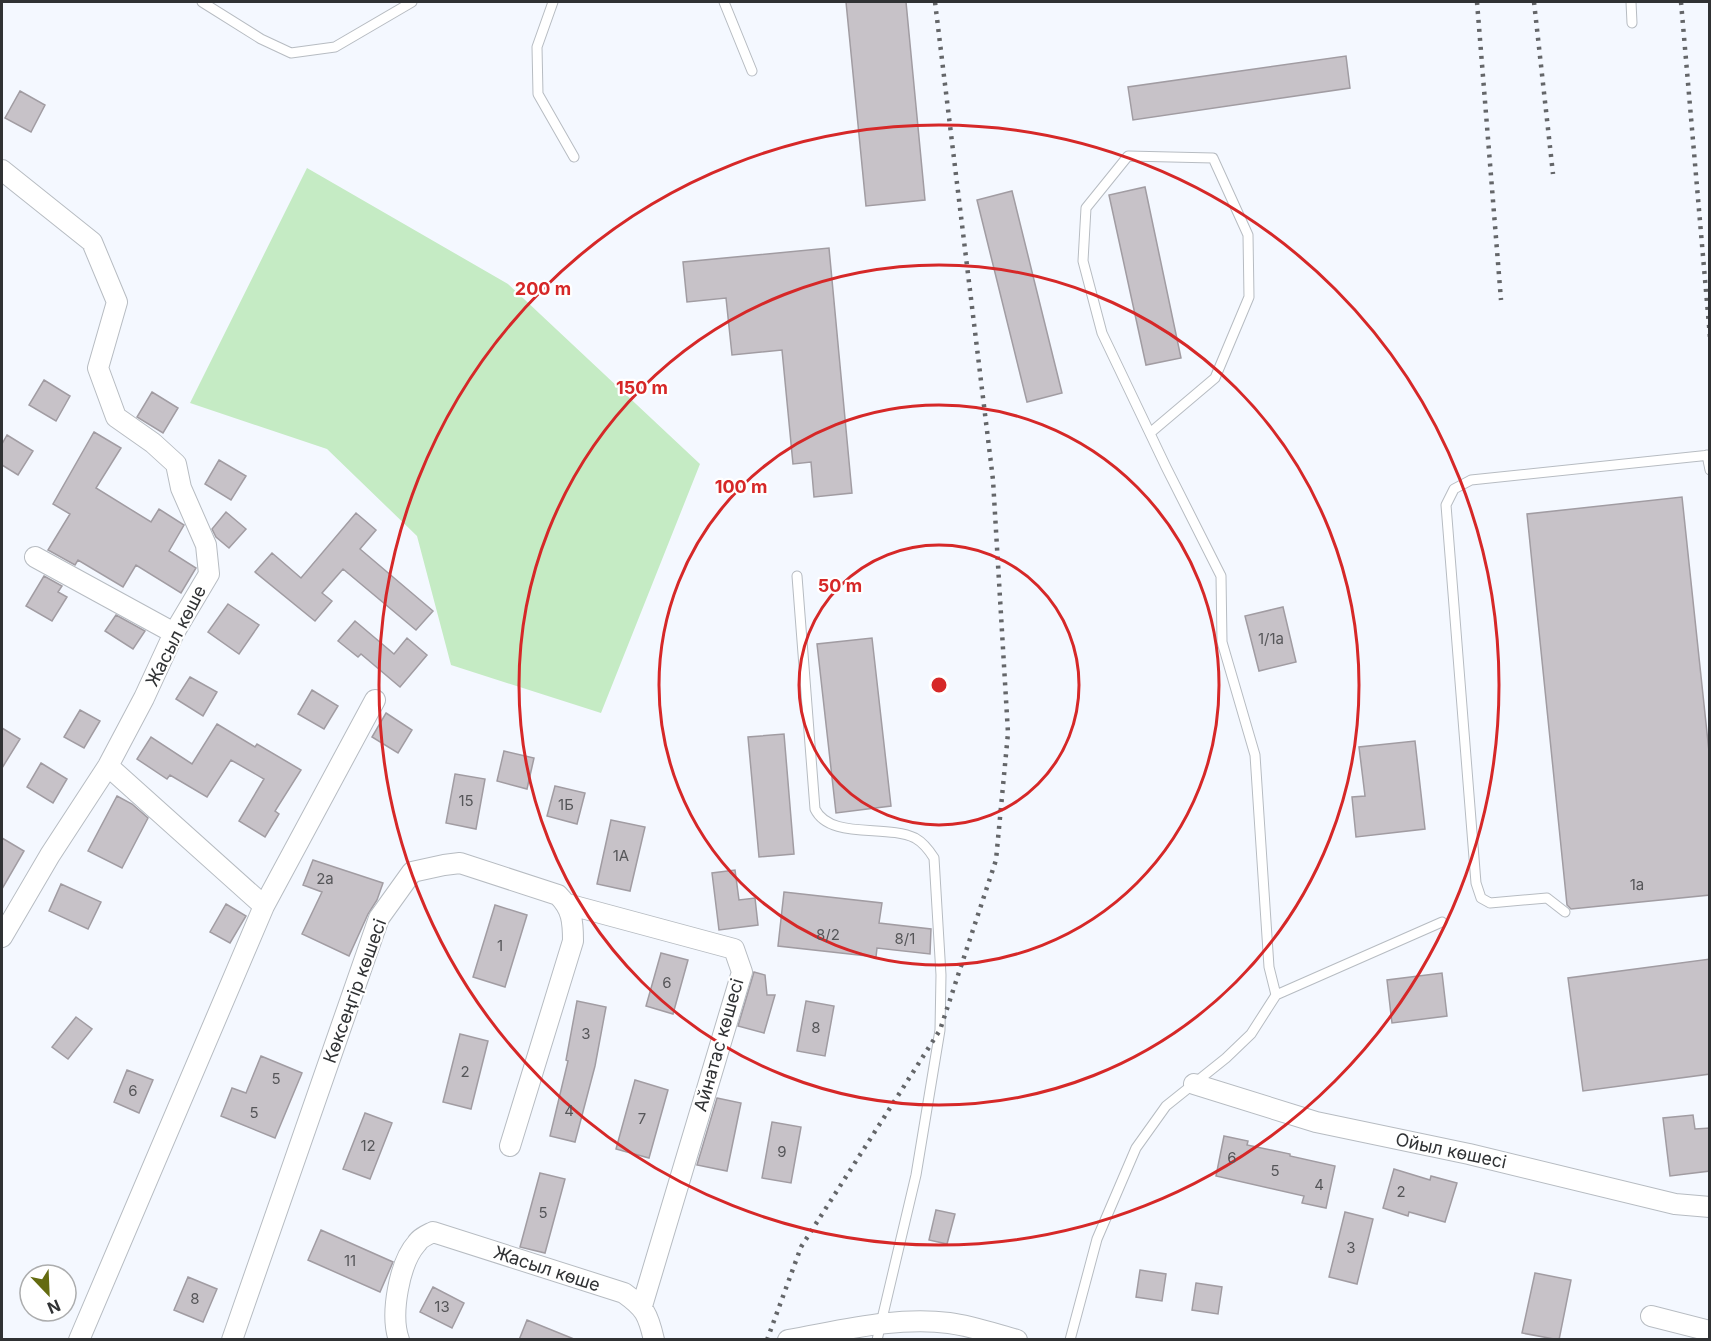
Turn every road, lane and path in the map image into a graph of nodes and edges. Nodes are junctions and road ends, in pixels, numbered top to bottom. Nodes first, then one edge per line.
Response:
1 (202, 2) edge
2 (412, 2) edge
3 (553, 2) edge
4 (724, 2) edge
5 (1631, 2) edge
6 (1632, 23) dead end
7 (752, 71) dead end
8 (574, 157) dead end
9 (2, 170) edge
10 (1150, 433) junction
11 (1708, 455) edge
12 (1710, 470) edge
13 (35, 557) dead end
14 (797, 576) dead end
15 (174, 633) junction
16 (375, 700) dead end
17 (108, 766) junction
18 (567, 904) junction
19 (264, 906) junction
20 (1564, 912) dead end
21 (1442, 922) dead end
22 (2, 937) edge
23 (1276, 995) junction
24 (1194, 1084) junction
25 (510, 1146) dead end
26 (1710, 1207) edge
27 (642, 1306) junction
28 (1651, 1316) dead end
29 (1710, 1331) edge
30 (879, 1332) edge
31 (79, 1340) edge
32 (232, 1340) edge
33 (399, 1340) edge
34 (654, 1340) edge
35 (789, 1340) edge
36 (1017, 1340) edge
37 (1071, 1340) edge

1 - 2 lane
3 - 8 lane
4 - 7 lane
5 - 6 lane
9 - 15 street, Жасыл көше
10 - 10 lane
10 - 23 lane
11 - 12 lane
11 - 20 lane
13 - 15 street
14 - 30 lane
15 - 17 street, Жасыл көше
16 - 19 street
17 - 19 street
17 - 22 street, Жасыл көше
18 - 25 street
18 - 27 street, Айнатас көшесі
18 - 32 street, Көксеңгір көшесі
19 - 31 street
21 - 23 lane
23 - 24 lane
24 - 26 street, Ойыл көшесі
24 - 37 lane
27 - 33 street, Жасыл көше
27 - 34 street
28 - 29 street
30 - 35 street
30 - 36 street

